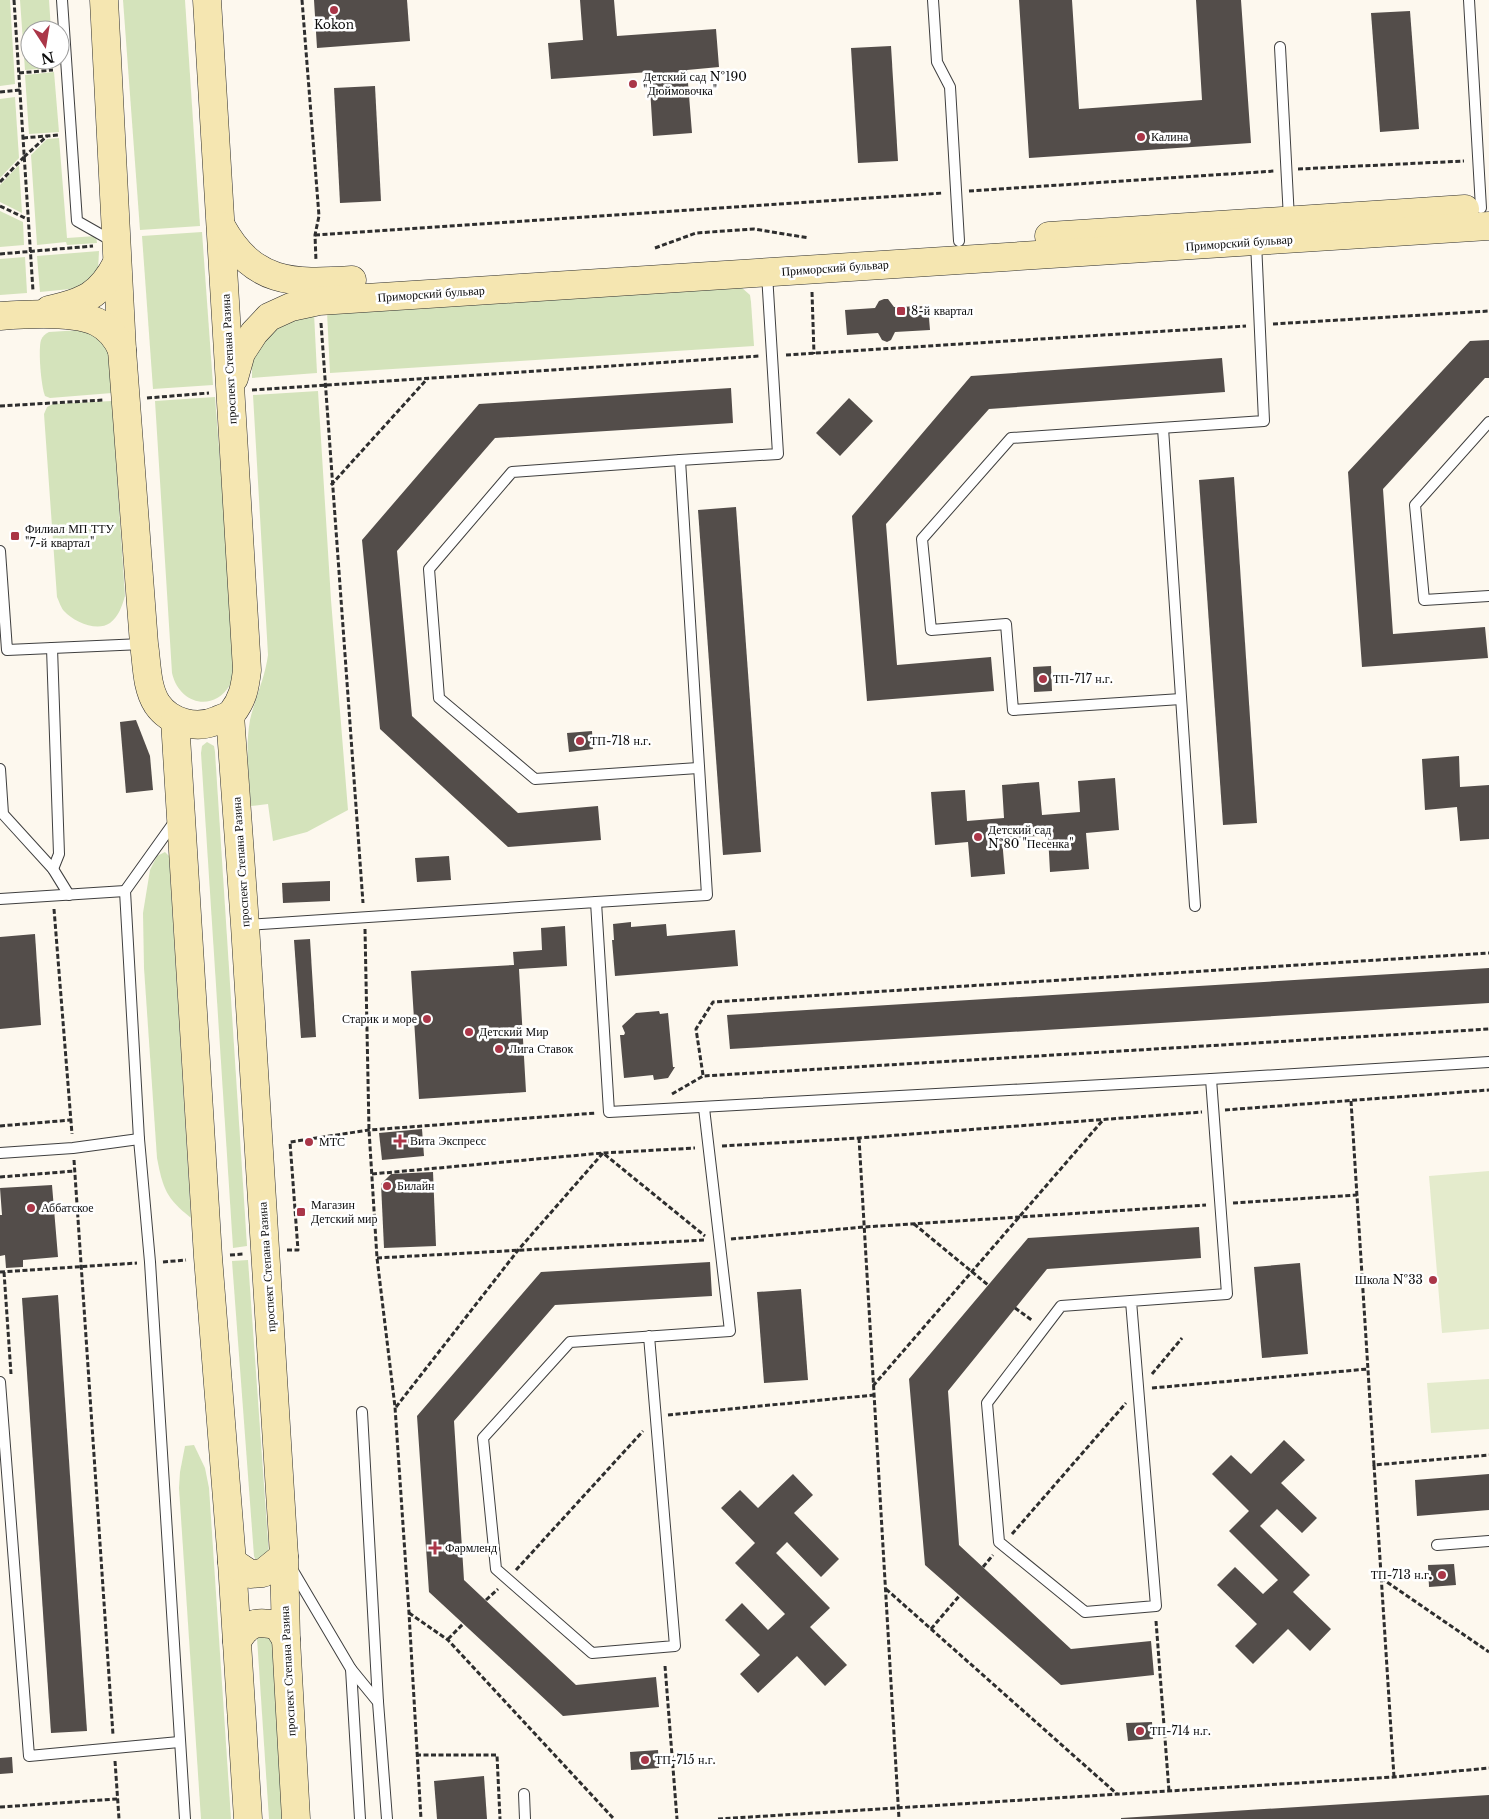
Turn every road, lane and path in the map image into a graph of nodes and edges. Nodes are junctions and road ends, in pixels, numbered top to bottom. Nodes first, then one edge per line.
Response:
1 (14, 0) edge
2 (62, 0) edge
3 (104, 0) edge
4 (207, 0) edge
5 (302, 0) edge
6 (932, 0) edge
7 (1469, 0) edge
8 (1280, 47) dead end
9 (54, 70) dead end
10 (19, 73) junction
11 (20, 90) junction
12 (0, 92) edge
13 (59, 134) dead end
14 (47, 135) junction
15 (23, 138) junction
16 (24, 157) junction
17 (1479, 161) junction
18 (1286, 170) junction
19 (0, 182) edge
20 (957, 192) junction
21 (0, 206) edge
22 (1486, 214) edge
23 (28, 220) junction
24 (1289, 220) junction
25 (220, 226) junction
26 (315, 235) junction
27 (809, 238) dead end
28 (959, 242) junction
29 (1256, 242) junction
30 (655, 248) dead end
31 (30, 252) junction
32 (0, 254) edge
33 (117, 254) junction
34 (316, 262) dead end
35 (767, 273) junction
36 (812, 291) dead end
37 (19, 308) edge
38 (1489, 311) edge
39 (321, 320) dead end
40 (1260, 325) junction
41 (122, 350) junction
42 (814, 354) junction
43 (772, 356) junction
44 (428, 378) junction
45 (326, 385) junction
46 (231, 392) junction
47 (1489, 422) edge
48 (1163, 428) junction
49 (680, 460) junction
50 (332, 485) junction
51 (0, 550) edge
52 (1489, 596) edge
53 (144, 644) junction
54 (52, 648) junction
55 (4, 650) edge
56 (1181, 699) junction
57 (230, 714) junction
58 (176, 720) junction
59 (698, 768) junction
60 (0, 769) edge
61 (182, 812) junction
62 (53, 869) junction
63 (125, 891) junction
64 (69, 895) junction
65 (53, 896) junction
66 (0, 899) edge
67 (596, 902) junction
68 (1195, 906) dead end
69 (364, 918) junction
70 (245, 925) junction
71 (1489, 952) edge
72 (1489, 1029) edge
73 (1489, 1062) edge
74 (703, 1076) junction
75 (1211, 1079) junction
76 (1489, 1090) edge
77 (670, 1095) dead end
78 (1351, 1101) junction
79 (704, 1108) junction
80 (1214, 1111) junction
81 (609, 1112) junction
82 (1103, 1119) junction
83 (70, 1120) junction
84 (0, 1126) edge
85 (369, 1130) junction
86 (859, 1138) junction
87 (139, 1139) junction
88 (709, 1147) junction
89 (73, 1148) junction
90 (0, 1153) edge
91 (602, 1153) junction
92 (75, 1171) junction
93 (372, 1174) junction
94 (0, 1177) edge
95 (1357, 1196) junction
96 (1220, 1204) junction
97 (1019, 1217) junction
98 (914, 1224) junction
99 (864, 1227) junction
100 (719, 1239) junction
101 (519, 1249) junction
102 (266, 1251) junction
103 (208, 1257) junction
104 (377, 1258) junction
105 (150, 1262) junction
106 (82, 1266) junction
107 (0, 1272) edge
108 (972, 1272) junction
109 (988, 1286) dead end
110 (1131, 1301) junction
111 (1015, 1308) dead end
112 (1035, 1323) dead end
113 (649, 1336) junction
114 (1182, 1338) dead end
115 (1368, 1370) junction
116 (0, 1382) edge
117 (873, 1386) junction
118 (1138, 1389) junction
119 (395, 1407) junction
120 (362, 1412) dead end
121 (1489, 1455) edge
122 (1374, 1465) junction
123 (1489, 1541) edge
124 (1003, 1545) junction
125 (1437, 1545) dead end
126 (284, 1556) junction
127 (232, 1562) junction
128 (984, 1568) dead end
129 (1381, 1578) junction
130 (885, 1589) junction
131 (960, 1595) dead end
132 (410, 1613) junction
133 (1156, 1621) dead end
134 (463, 1624) dead end
135 (931, 1629) junction
136 (286, 1639) junction
137 (448, 1640) junction
138 (237, 1641) junction
139 (1489, 1652) edge
140 (665, 1666) dead end
141 (351, 1669) junction
142 (378, 1702) junction
143 (179, 1742) junction
144 (114, 1748) junction
145 (416, 1755) junction
146 (1489, 1768) edge
147 (1394, 1778) junction
148 (1169, 1791) junction
149 (524, 1794) dead end
150 (1118, 1794) junction
151 (118, 1799) junction
152 (0, 1807) edge
153 (898, 1808) junction
154 (119, 1819) edge
155 (185, 1819) edge
156 (248, 1819) edge
157 (296, 1819) edge
158 (360, 1819) edge
159 (387, 1819) edge
160 (421, 1819) edge
161 (500, 1819) edge
162 (525, 1819) edge
163 (614, 1819) edge
164 (677, 1819) edge
165 (718, 1819) edge
166 (899, 1819) edge

1 - 10 path
2 - 33 lane
3 - 33 main road
4 - 25 main road, проспект Степана Разина
5 - 26 path
6 - 20 lane
7 - 17 lane
8 - 18 lane
9 - 10 path
10 - 11 path
11 - 12 path
11 - 15 path
13 - 14 path
14 - 15 path
14 - 16 path
15 - 16 path
16 - 19 path
16 - 23 path
17 - 18 path
17 - 22 lane
18 - 20 path
18 - 24 lane
20 - 26 path
20 - 28 lane
21 - 23 path
22 - 24 main road
22 - 29 main road, Приморский бульвар
23 - 31 path
24 - 28 main road
25 - 28 main road
25 - 46 main road, проспект Степана Разина
26 - 34 path
27 - 30 path
29 - 35 main road, Приморский бульвар
29 - 40 lane
31 - 32 path
31 - 33 path
31 - 37 path
33 - 37 main road
33 - 41 main road
35 - 43 lane
35 - 46 main road, Приморский бульвар
36 - 42 path
37 - 41 main road
38 - 40 path
39 - 45 path
40 - 42 path
40 - 48 lane
41 - 53 main road
42 - 43 path
43 - 44 path
43 - 49 lane
44 - 45 path
44 - 50 path
45 - 46 path
45 - 50 path
46 - 57 main road, проспект Степана Разина
47 - 52 lane
48 - 56 lane
48 - 56 lane
49 - 59 lane
49 - 59 lane
50 - 69 path
51 - 55 lane
53 - 54 lane
53 - 58 main road
54 - 55 lane
54 - 62 lane
56 - 68 lane
57 - 58 main road
57 - 70 main road, проспект Степана Разина
58 - 61 main road
59 - 67 lane
60 - 62 lane
61 - 63 lane
61 - 103 main road
62 - 64 lane
63 - 64 lane
63 - 87 lane
64 - 65 lane
65 - 66 lane
65 - 83 path
67 - 69 lane
67 - 81 lane
69 - 70 lane
69 - 85 path
70 - 102 main road, проспект Степана Разина
71 - 74 path
72 - 74 path
73 - 75 lane
74 - 77 path
75 - 79 lane
75 - 80 lane
76 - 78 path
78 - 80 path
78 - 95 path
79 - 81 lane
79 - 88 lane
80 - 82 path
80 - 96 lane
81 - 85 path
82 - 86 path
82 - 97 path
83 - 84 path
83 - 89 path
85 - 93 path
85 - 102 path
86 - 88 path
86 - 99 path
87 - 89 lane
87 - 105 lane
88 - 91 path
88 - 100 lane
89 - 90 lane
89 - 92 path
91 - 93 path
91 - 101 path
91 - 101 path
92 - 94 path
92 - 106 path
93 - 104 path
95 - 96 path
95 - 115 path
96 - 97 path
96 - 110 lane
97 - 98 path
97 - 108 path
98 - 99 path
98 - 108 path
99 - 100 path
99 - 117 path
100 - 113 lane
101 - 104 path
101 - 119 path
102 - 103 path
102 - 126 main road, проспект Степана Разина
103 - 105 path
103 - 127 main road
104 - 119 path
105 - 106 path
105 - 143 lane
106 - 107 path
106 - 144 path
108 - 109 path
108 - 117 path
110 - 118 lane
110 - 124 lane
111 - 112 path
113 - 113 lane
114 - 118 path
115 - 118 path
115 - 122 path
116 - 144 lane
117 - 130 path
118 - 124 path
118 - 124 lane
119 - 132 path
120 - 142 lane
121 - 122 path
122 - 129 path
123 - 125 lane
124 - 128 path
126 - 127 main road
126 - 136 main road, проспект Степана Разина
126 - 141 lane
127 - 138 main road
129 - 139 path
129 - 147 path
130 - 135 path
130 - 153 path
131 - 135 path
132 - 137 path
132 - 145 path
133 - 148 path
134 - 137 path
135 - 150 path
136 - 138 main road
136 - 157 main road, проспект Степана Разина
137 - 163 path
138 - 156 main road
140 - 164 path
141 - 142 lane
141 - 158 lane
142 - 159 lane
143 - 144 lane
143 - 155 lane
144 - 151 path
145 - 160 path
145 - 161 path
146 - 147 path
147 - 148 path
148 - 150 path
149 - 162 lane
150 - 153 path
151 - 152 path
151 - 154 path
153 - 165 path
153 - 166 path

